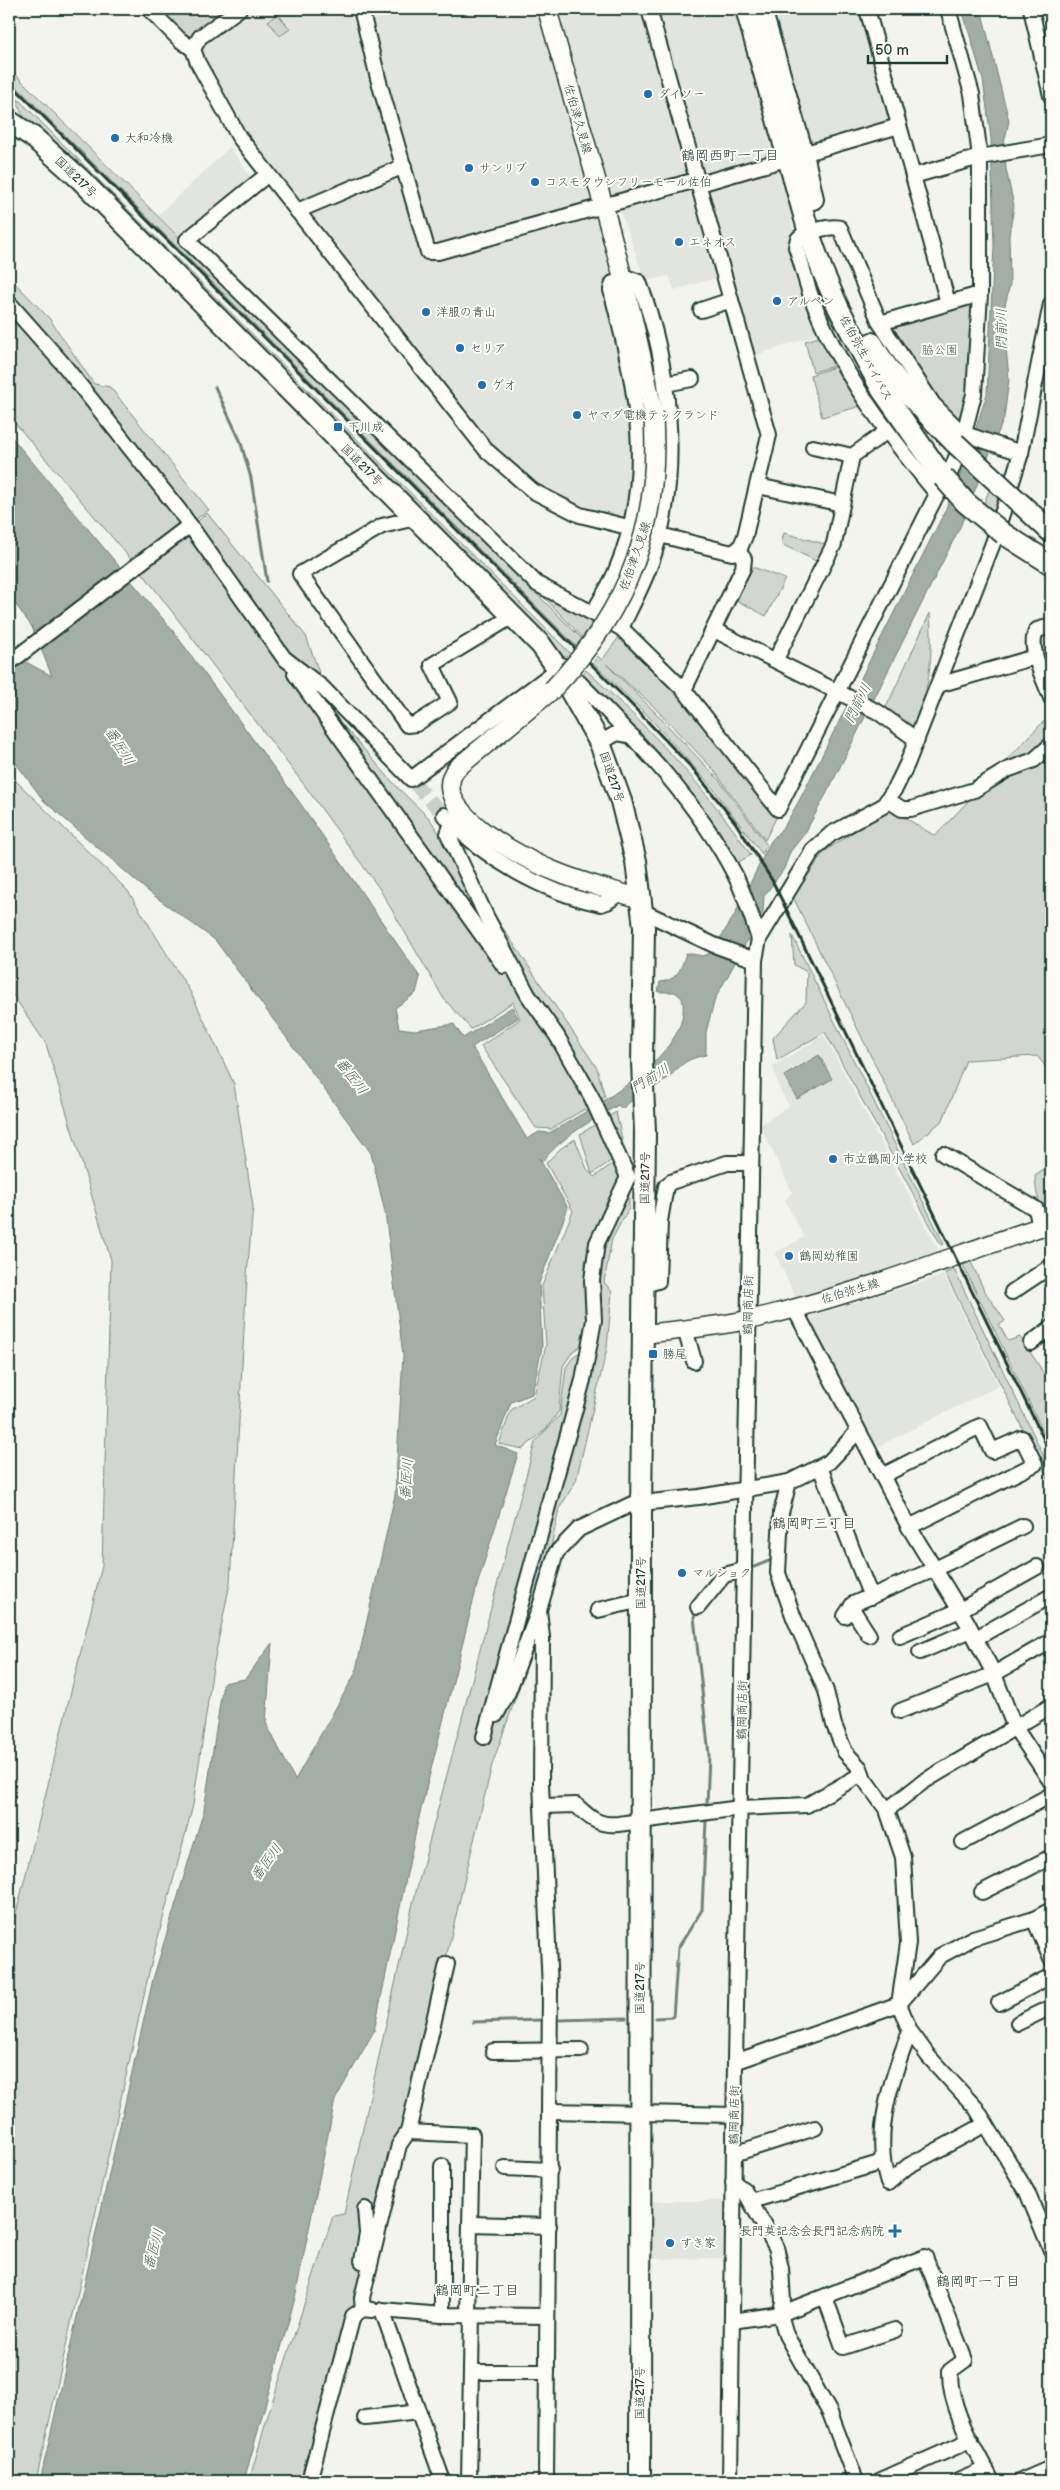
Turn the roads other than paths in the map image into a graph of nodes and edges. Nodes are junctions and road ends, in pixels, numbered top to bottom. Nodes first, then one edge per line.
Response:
1 (149, 9) edge
2 (239, 9) edge
3 (361, 9) edge
4 (547, 9) edge
5 (650, 9) edge
6 (746, 9) edge
7 (761, 9) edge
8 (867, 9) edge
9 (948, 9) edge
10 (1031, 9) edge
11 (1044, 34) edge
12 (193, 49) junction
13 (1051, 96) edge
14 (9, 121) edge
15 (899, 126) junction
16 (1051, 145) edge
17 (796, 156) junction
18 (980, 157) junction
19 (404, 166) junction
20 (268, 174) junction
21 (912, 176) junction
22 (697, 182) junction
23 (602, 206) junction
24 (297, 211) junction
25 (814, 231) junction
26 (622, 279) junction
27 (980, 294) junction
28 (731, 300) junction
29 (948, 302) junction
30 (9, 303) edge
31 (1051, 304) edge
32 (701, 310) dead end
33 (880, 323) junction
34 (692, 379) dead end
35 (665, 384) junction
36 (886, 432) junction
37 (962, 437) junction
38 (813, 447) dead end
39 (1022, 453) junction
40 (852, 456) junction
41 (758, 486) junction
42 (940, 486) junction
43 (842, 504) junction
44 (415, 518) junction
45 (190, 525) junction
46 (629, 529) junction
47 (1051, 532) edge
48 (659, 536) junction
49 (738, 551) junction
50 (1051, 564) edge
51 (593, 613) junction
52 (513, 616) junction
53 (1051, 626) edge
54 (621, 628) junction
55 (714, 630) junction
56 (542, 644) junction
57 (1034, 657) junction
58 (776, 659) junction
59 (9, 663) edge
60 (558, 669) junction
61 (295, 674) dead end
62 (938, 685) junction
63 (684, 690) junction
64 (838, 693) junction
65 (1051, 698) edge
66 (632, 736) junction
67 (917, 740) junction
68 (600, 743) junction
69 (1051, 745) edge
70 (888, 800) junction
71 (620, 893) junction
72 (642, 905) junction
73 (757, 934) junction
74 (750, 959) junction
75 (530, 998) junction
76 (943, 1154) dead end
77 (750, 1163) junction
78 (1046, 1227) edge
79 (1051, 1266) edge
80 (643, 1285) junction
81 (1012, 1292) dead end
82 (794, 1308) junction
83 (748, 1320) junction
84 (1051, 1328) edge
85 (685, 1329) junction
86 (643, 1334) junction
87 (1031, 1343) dead end
88 (694, 1361) dead end
89 (858, 1431) junction
90 (820, 1467) junction
91 (882, 1476) junction
92 (789, 1482) junction
93 (745, 1490) junction
94 (641, 1503) junction
95 (1023, 1526) dead end
96 (909, 1528) junction
97 (1037, 1567) dead end
98 (935, 1569) junction
99 (744, 1570) junction
100 (1051, 1596) edge
101 (871, 1597) junction
102 (641, 1600) junction
103 (698, 1607) dead end
104 (539, 1610) junction
105 (598, 1610) dead end
106 (960, 1610) junction
107 (973, 1634) junction
108 (869, 1635) dead end
109 (900, 1636) dead end
110 (1051, 1641) edge
111 (920, 1652) dead end
112 (994, 1674) junction
113 (1051, 1706) edge
114 (900, 1711) dead end
115 (1014, 1726) junction
116 (1047, 1764) edge
117 (862, 1774) junction
118 (1051, 1782) edge
119 (1051, 1795) edge
120 (542, 1806) junction
121 (740, 1808) junction
122 (887, 1810) junction
123 (640, 1821) junction
124 (963, 1842) dead end
125 (1051, 1857) edge
126 (982, 1892) dead end
127 (1051, 1910) edge
128 (1034, 1919) junction
129 (1051, 1959) edge
130 (447, 1964) dead end
131 (1051, 1976) edge
132 (999, 2003) dead end
133 (899, 2004) junction
134 (1051, 2007) edge
135 (1018, 2023) dead end
136 (910, 2031) junction
137 (551, 2050) junction
138 (581, 2050) dead end
139 (493, 2051) dead end
140 (735, 2062) junction
141 (551, 2111) junction
142 (640, 2112) junction
143 (734, 2114) junction
144 (986, 2124) junction
145 (815, 2128) dead end
146 (408, 2132) junction
147 (734, 2154) junction
148 (883, 2162) junction
149 (442, 2166) dead end
150 (505, 2168) dead end
151 (550, 2170) junction
152 (734, 2182) junction
153 (750, 2201) junction
154 (365, 2210) dead end
155 (470, 2224) junction
156 (549, 2226) junction
157 (1051, 2250) edge
158 (825, 2297) junction
159 (382, 2310) junction
160 (358, 2313) junction
161 (780, 2314) junction
162 (442, 2315) junction
163 (470, 2315) junction
164 (547, 2316) junction
165 (732, 2321) junction
166 (895, 2330) dead end
167 (471, 2372) junction
168 (547, 2372) junction
169 (419, 2412) junction
170 (365, 2418) dead end
171 (971, 2440) junction
172 (1051, 2468) edge
173 (989, 2475) edge
174 (885, 2480) edge
175 (310, 2481) edge
176 (443, 2481) edge
177 (469, 2481) edge
178 (546, 2481) edge
179 (640, 2481) edge
180 (730, 2481) edge
181 (856, 2481) edge
182 (958, 2481) edge
183 (1021, 2481) edge

1 - 12 street
2 - 12 street
3 - 19 street
4 - 23 main road, 佐伯津久見線
5 - 22 street
6 - 17 highway, 佐伯弥生バイパス
7 - 17 highway, 佐伯弥生バイパス
8 - 15 street
9 - 18 street
10 - 11 street
11 - 13 street
12 - 20 street
14 - 44 highway, 国道217号
15 - 17 street
15 - 21 street
16 - 18 street
17 - 22 street
17 - 25 highway, 佐伯弥生バイパス
18 - 21 street
18 - 27 street
19 - 23 street
19 - 24 street
20 - 24 street
20 - 51 street
21 - 29 street
22 - 23 street
22 - 28 street
23 - 26 main road, 佐伯津久見線
24 - 46 street
25 - 33 street
25 - 36 street
25 - 37 highway, 佐伯弥生バイパス
25 - 42 highway, 佐伯弥生バイパス
26 - 35 street
26 - 46 street
26 - 71 main road, 佐伯津久見線, bridge
27 - 29 street
27 - 37 street
28 - 32 street
28 - 41 street
29 - 33 street
30 - 45 street
31 - 39 street
33 - 37 street
34 - 35 street
35 - 48 street
36 - 40 street
36 - 42 street
37 - 39 street
37 - 42 street
37 - 47 highway, 佐伯弥生バイパス, bridge
38 - 40 street
39 - 62 street
40 - 43 street
41 - 43 street
41 - 49 street
42 - 50 highway, 佐伯弥生バイパス, bridge
42 - 64 street
43 - 58 street
44 - 52 highway, 国道217号
44 - 52 street
45 - 59 street
45 - 60 street
46 - 48 street
46 - 51 street
48 - 49 street
48 - 54 street
49 - 55 street
51 - 54 street
52 - 56 highway, 国道217号
53 - 57 street
54 - 63 street
55 - 58 street
55 - 63 street
56 - 60 highway, 国道217号
56 - 66 street
57 - 62 street
57 - 65 street
58 - 64 street
60 - 68 highway, 国道217号
61 - 75 street
62 - 67 street
63 - 64 street
64 - 67 street
66 - 68 street
66 - 73 street
67 - 70 street
68 - 72 highway, 国道217号
69 - 70 street
70 - 73 street
71 - 72 main road, 佐伯津久見線
71 - 75 street
72 - 74 street
72 - 80 highway, 国道217号
73 - 74 street, 鶴岡商店街
74 - 77 street, 鶴岡商店街
75 - 104 street
76 - 78 street
77 - 80 street
77 - 83 street, 鶴岡商店街
78 - 82 main road, 佐伯弥生線
79 - 81 street
80 - 86 highway, 国道217号
82 - 83 main road, 佐伯弥生線
82 - 89 street
83 - 85 main road, 佐伯弥生線
83 - 93 street, 鶴岡商店街
84 - 87 street
85 - 86 main road, 佐伯弥生線
85 - 88 street
86 - 94 highway, 国道217号
89 - 90 street
89 - 91 street
90 - 92 street
90 - 101 street
91 - 96 street
91 - 96 street
92 - 93 street
92 - 117 street
93 - 94 street
93 - 99 street, 鶴岡商店街
94 - 102 highway, 国道217号
94 - 104 street
95 - 98 street
96 - 98 street
97 - 106 street
98 - 101 street
98 - 106 street
99 - 103 street
99 - 121 street, 鶴岡商店街
100 - 107 street
101 - 108 street
102 - 105 street
102 - 123 highway, 国道217号
104 - 120 street
106 - 107 street
106 - 109 street
107 - 111 street
107 - 112 street
110 - 112 street
112 - 114 street
112 - 115 street
113 - 115 street
115 - 116 street
115 - 122 street
116 - 118 street
117 - 121 street
117 - 122 street
119 - 124 street
120 - 123 street
120 - 137 street
121 - 123 street
121 - 140 street, 鶴岡商店街
122 - 133 street
123 - 142 highway, 国道217号
125 - 126 street
127 - 128 street
128 - 129 street
128 - 133 street
130 - 146 street
131 - 132 street
133 - 136 street
133 - 140 street
134 - 135 street
136 - 144 street
136 - 148 street
137 - 138 street
137 - 139 street
137 - 141 street
140 - 143 street, 鶴岡商店街
141 - 142 street
141 - 151 street
142 - 143 street
142 - 179 highway, 国道217号
143 - 147 street, 鶴岡商店街
144 - 148 street
144 - 157 street
145 - 147 street
146 - 155 street
146 - 160 street
147 - 152 street, 鶴岡商店街
148 - 153 street
149 - 162 street
150 - 151 street
151 - 156 street
152 - 153 street
152 - 165 street, 鶴岡商店街
153 - 161 street
154 - 160 street
155 - 156 street
155 - 163 street
156 - 164 street
158 - 161 street
158 - 166 street
158 - 171 street
159 - 160 street
159 - 162 street
159 - 169 street
160 - 175 street
161 - 165 street
161 - 181 street
162 - 163 street
163 - 164 street
163 - 167 street
164 - 168 street
165 - 180 street, 鶴岡商店街
167 - 168 street
167 - 177 street
168 - 178 street
169 - 170 street
169 - 176 street
171 - 173 street
171 - 174 street
172 - 183 street
173 - 182 street

